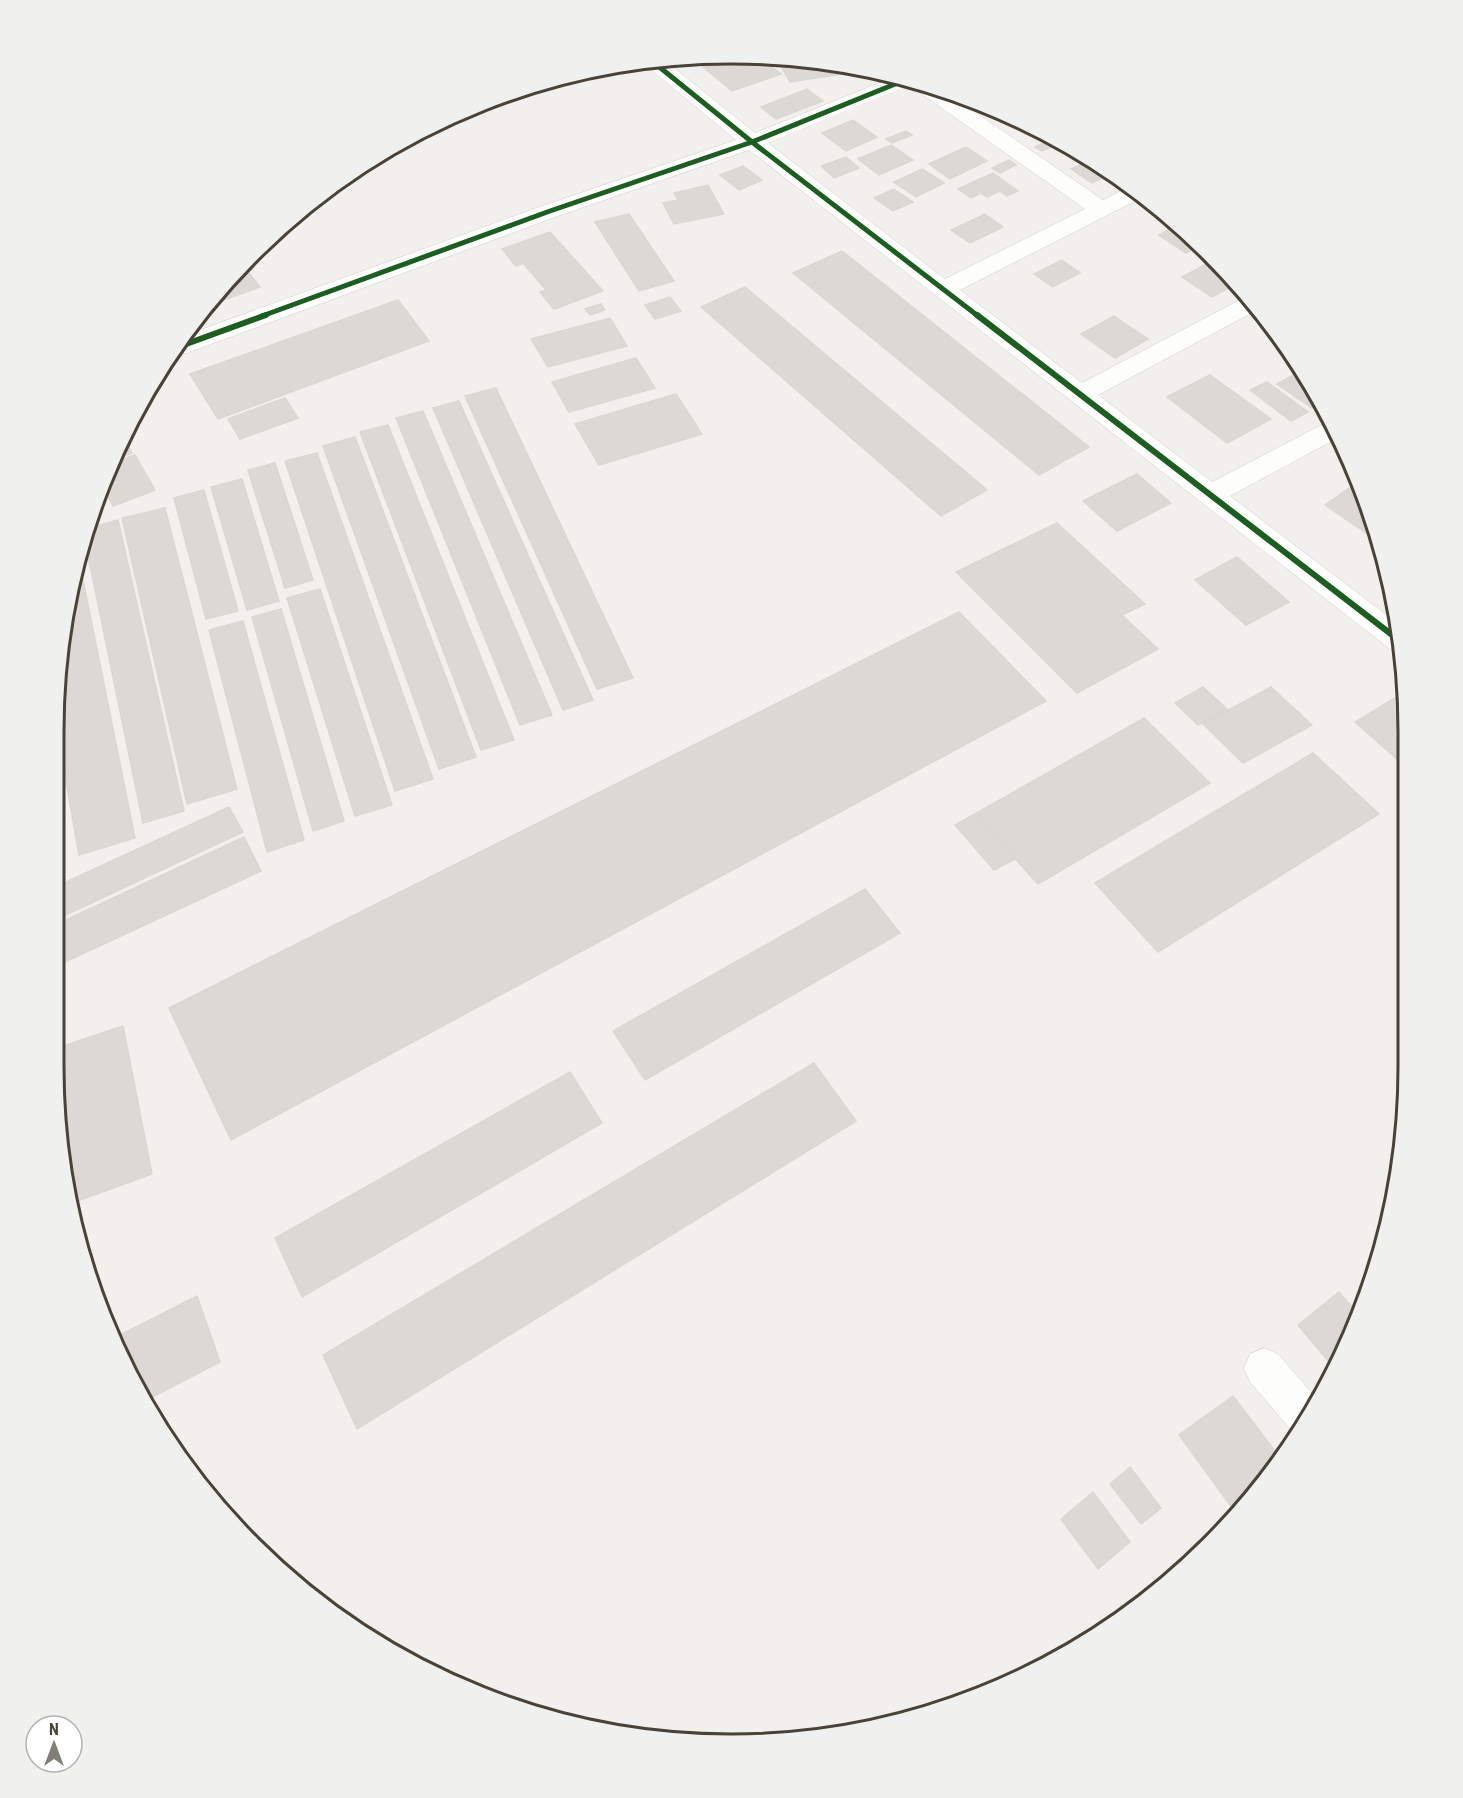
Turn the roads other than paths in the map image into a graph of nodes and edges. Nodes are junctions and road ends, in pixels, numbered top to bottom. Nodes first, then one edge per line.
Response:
1 (661, 68) edge
2 (894, 85) edge
3 (943, 99) edge
4 (752, 142) junction
5 (1129, 196) edge
6 (1101, 209) junction
7 (944, 289) junction
8 (1245, 306) edge
9 (191, 341) edge
10 (1081, 394) junction
11 (1328, 432) edge
12 (1212, 494) junction
13 (1391, 633) edge
14 (1264, 1368) dead end
15 (1302, 1412) edge

1 - 4 street
2 - 4 street
3 - 6 street
4 - 7 street
4 - 9 street
5 - 6 street
6 - 7 street
7 - 10 street
8 - 10 street
10 - 12 street
11 - 12 street
12 - 13 street
14 - 15 street

